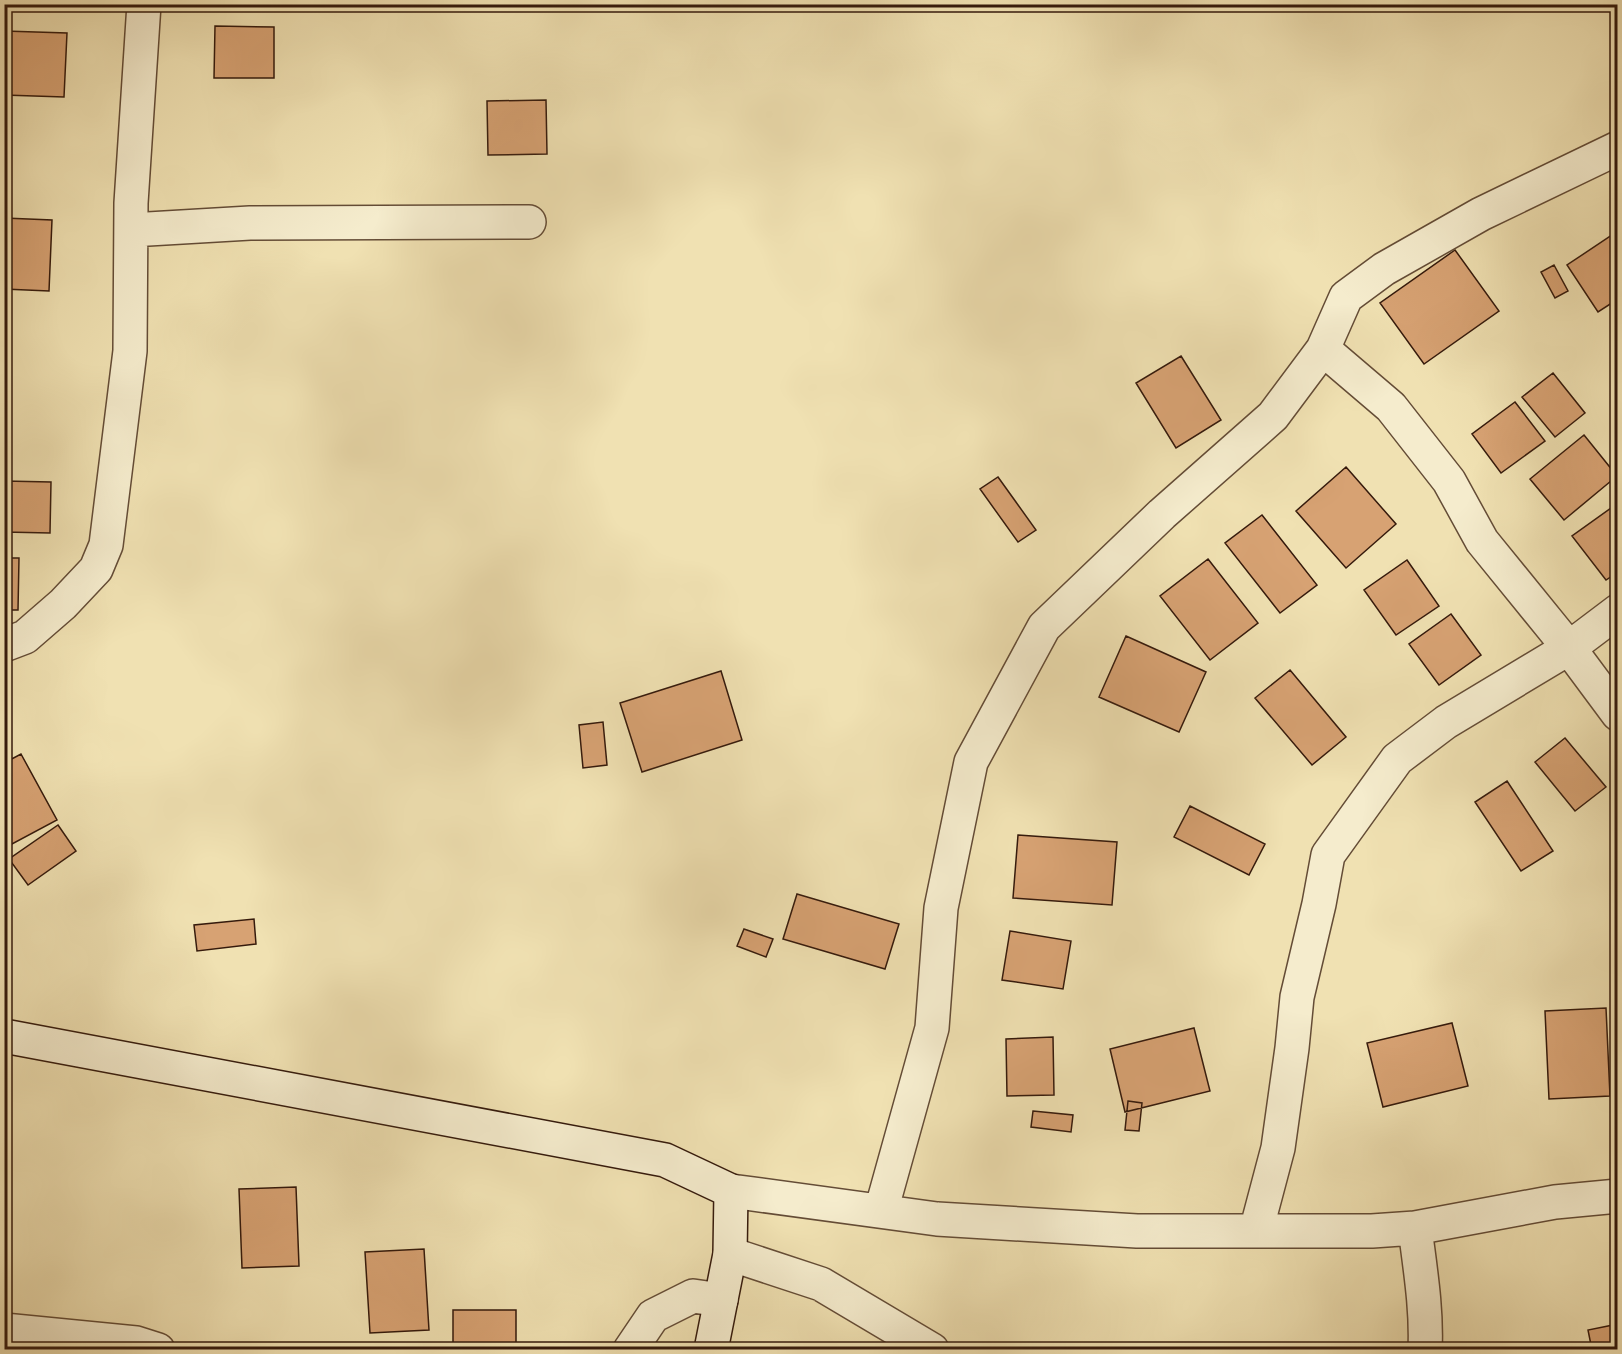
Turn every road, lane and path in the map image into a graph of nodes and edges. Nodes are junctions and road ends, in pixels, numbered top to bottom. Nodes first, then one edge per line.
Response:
1 (144, 4) edge
2 (1617, 148) edge
3 (529, 222) dead end
4 (131, 230) junction
5 (1323, 349) junction
6 (1617, 611) edge
7 (4, 645) edge
8 (1569, 648) junction
9 (1617, 714) edge
10 (4, 1035) edge
11 (731, 1191) junction
12 (1617, 1196) edge
13 (881, 1211) junction
14 (1415, 1228) junction
15 (1256, 1231) junction
16 (730, 1254) junction
17 (721, 1300) junction
18 (4, 1330) edge
19 (158, 1350) edge
20 (630, 1350) edge
21 (711, 1350) edge
22 (932, 1350) edge
23 (1425, 1350) edge

1 - 4 street
2 - 5 street
3 - 4 street
4 - 7 street
5 - 8 street
5 - 13 street
6 - 8 street
8 - 9 street
8 - 15 street
10 - 11 street
11 - 13 street
11 - 16 street
12 - 14 street
13 - 15 street
14 - 15 street
14 - 23 street
16 - 17 street
16 - 22 street
17 - 20 street
17 - 21 street
18 - 19 street

